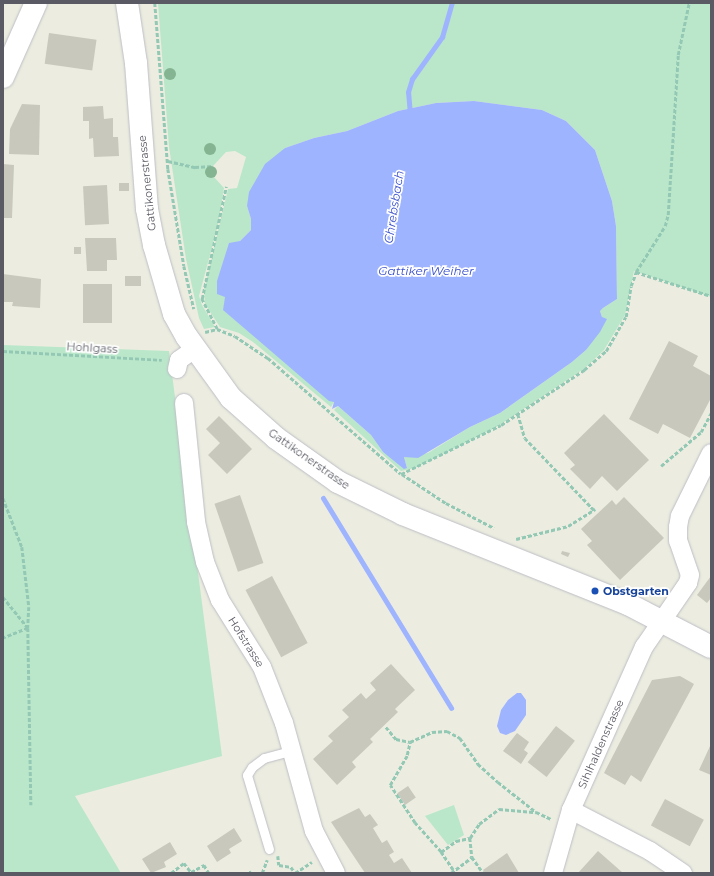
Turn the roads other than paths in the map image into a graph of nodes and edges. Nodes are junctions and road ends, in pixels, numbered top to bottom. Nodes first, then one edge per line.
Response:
1 (36, 3) edge
2 (127, 3) edge
3 (3, 77) edge
4 (197, 339) junction
5 (171, 364) road end
6 (184, 403) dead end
7 (711, 453) edge
8 (661, 619) junction
9 (711, 647) edge
10 (291, 751) junction
11 (572, 810) junction
12 (269, 849) road end
13 (336, 873) edge
14 (553, 873) edge
15 (683, 873) edge

1 - 3 main road
2 - 4 main road, Gattikonerstrasse
4 - 5 street
4 - 8 main road, Gattikonerstrasse
6 - 10 street, Hofstrasse
7 - 8 street, Sihlhaldenstrasse
8 - 9 main road, Gattikonerstrasse
8 - 11 street, Sihlhaldenstrasse
10 - 12 lane
10 - 13 street, Hofstrasse
11 - 14 street, Sihlhaldenstrasse
11 - 15 street

